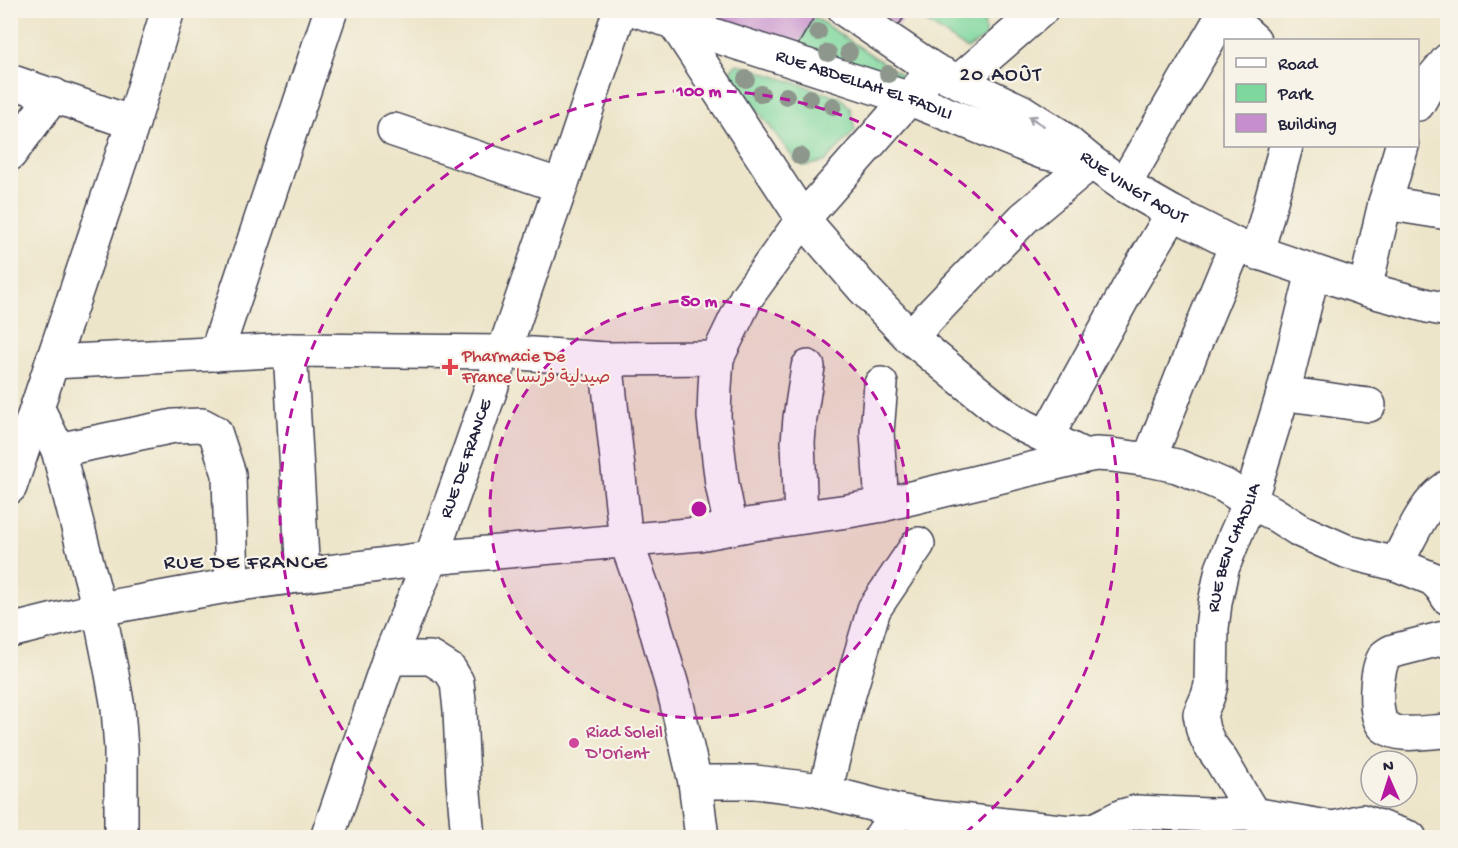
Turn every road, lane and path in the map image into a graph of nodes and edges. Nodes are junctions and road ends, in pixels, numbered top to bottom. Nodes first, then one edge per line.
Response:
1 (168, 10) edge
2 (331, 10) edge
3 (621, 10) edge
4 (636, 10) edge
5 (846, 10) edge
6 (1041, 10) edge
7 (1221, 13) edge
8 (674, 22) junction
9 (1253, 39) edge
10 (1448, 60) edge
11 (946, 76) junction
12 (10, 81) edge
13 (54, 95) junction
14 (910, 99) junction
15 (1419, 102) edge
16 (133, 123) junction
17 (394, 130) dead end
18 (1286, 147) edge
19 (1402, 147) edge
20 (10, 154) edge
21 (1091, 162) junction
22 (1124, 185) junction
23 (561, 186) junction
24 (1385, 203) junction
25 (1173, 213) junction
26 (1448, 213) edge
27 (803, 219) junction
28 (1246, 249) junction
29 (1313, 272) junction
30 (1365, 289) junction
31 (1448, 310) edge
32 (910, 337) junction
33 (290, 350) junction
34 (503, 352) junction
35 (216, 354) junction
36 (717, 358) junction
37 (606, 359) junction
38 (52, 362) junction
39 (808, 368) dead end
40 (881, 384) dead end
41 (1282, 394) junction
42 (1369, 405) dead end
43 (37, 407) junction
44 (1047, 436) junction
45 (58, 450) junction
46 (1084, 456) junction
47 (1149, 460) junction
48 (10, 487) edge
49 (1448, 487) edge
50 (1250, 502) junction
51 (882, 505) junction
52 (801, 517) junction
53 (731, 528) junction
54 (626, 541) junction
55 (918, 544) dead end
56 (430, 558) junction
57 (1396, 564) junction
58 (303, 576) junction
59 (1443, 578) edge
60 (232, 585) junction
61 (99, 609) junction
62 (10, 631) edge
63 (1448, 637) edge
64 (388, 658) junction
65 (1448, 730) edge
66 (695, 782) junction
67 (825, 792) junction
68 (898, 810) junction
69 (1252, 814) junction
70 (121, 837) edge
71 (327, 837) edge
72 (468, 837) edge
73 (702, 837) edge
74 (880, 837) edge
75 (1410, 837) edge

1 - 16 street
2 - 35 street
3 - 23 street, RUE DE FRANCE
4 - 8 street, RUE ABDELLAH EL FADILI
5 - 11 street, RUE VINGT AOUT
6 - 11 street
7 - 9 street
7 - 22 street
8 - 14 street, RUE ABDELLAH EL FADILI
8 - 27 street
10 - 15 street
11 - 14 street
21 -> 11 street, RUE VINGT AOUT
12 - 13 street
13 - 16 street
13 - 20 street
14 - 21 street, RUE ABDELLAH EL FADILI
14 - 27 street
16 - 38 street
17 - 23 street
18 - 28 street
19 - 24 street
21 - 22 street, RUE VINGT AOUT
21 - 32 street
22 - 25 street, RUE VINGT AOUT
23 - 34 street, RUE DE FRANCE
24 - 26 street
24 - 30 street
25 - 28 street, RUE VINGT AOUT
25 - 44 street
27 - 32 street
27 - 36 street
28 - 29 street, RUE VINGT AOUT
28 - 47 street
29 - 30 street, RUE VINGT AOUT
29 - 41 street, RUE BEN CHADLIA
30 - 31 street, RUE VINGT AOUT
32 - 44 street
33 - 34 street
33 - 35 street
33 - 58 street
34 - 37 street
34 - 56 street, RUE DE FRANCE
35 - 38 street
36 - 37 street
36 - 53 street
37 - 54 street
38 - 43 street
39 - 52 street
40 - 51 street
41 - 42 street
41 - 50 street, RUE BEN CHADLIA
43 - 45 street
43 - 48 street
44 - 46 street
45 - 60 street
45 - 61 street
46 - 47 street
46 - 51 street
47 - 50 street
49 - 57 street
50 - 57 street
50 - 69 street, RUE BEN CHADLIA
51 - 52 street
52 - 53 street
53 - 54 street
54 - 56 street
54 - 66 street
55 - 67 street
56 - 58 street
56 - 64 street, RUE DE FRANCE
57 - 59 street
58 - 60 street
60 - 61 street
61 - 62 street
61 - 70 street
63 - 65 street
64 - 71 street, RUE DE FRANCE
64 - 72 street
66 - 67 street
66 - 73 street
67 - 68 street
68 - 69 street
68 - 74 street
69 - 75 street

